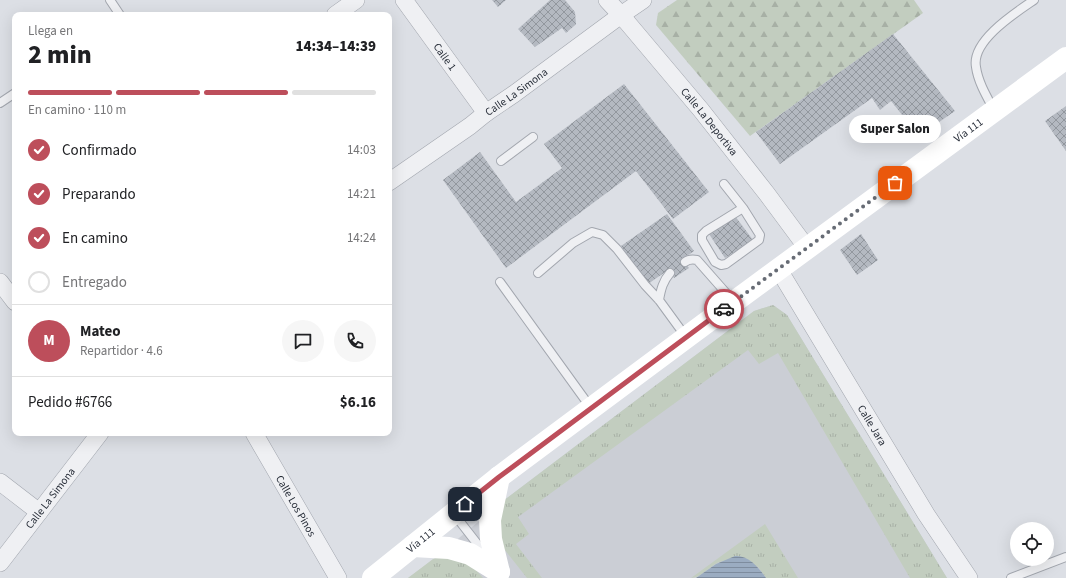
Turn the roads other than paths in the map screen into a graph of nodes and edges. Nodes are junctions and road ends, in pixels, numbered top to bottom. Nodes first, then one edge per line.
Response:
1 (110, 0) edge
2 (356, 0) edge
3 (404, 0) edge
4 (607, 0) edge
5 (643, 0) edge
6 (1034, 0) edge
7 (118, 12) edge
8 (339, 12) edge
9 (621, 15) junction
10 (1066, 58) edge
11 (12, 94) edge
12 (0, 103) edge
13 (994, 110) junction
14 (486, 113) junction
15 (533, 137) dead end
16 (500, 161) dead end
17 (392, 180) edge
18 (724, 184) dead end
19 (743, 208) junction
20 (807, 248) junction
21 (685, 262) dead end
22 (779, 270) junction
23 (538, 272) dead end
24 (670, 273) dead end
25 (0, 282) edge
26 (500, 282) dead end
27 (12, 298) edge
28 (659, 300) junction
29 (734, 302) junction
30 (686, 338) junction
31 (591, 408) junction
32 (98, 436) edge
33 (256, 436) edge
34 (499, 477) junction
35 (0, 482) edge
36 (39, 512) junction
37 (454, 514) junction
38 (414, 546) junction
39 (1066, 557) edge
40 (0, 563) edge
41 (501, 575) edge
42 (338, 578) edge
43 (372, 578) edge
44 (968, 578) edge
45 (1012, 578) edge

1 - 7 lane
2 - 8 street
3 - 14 street, Calle 1
4 - 9 street, Calle La Deportiva
5 - 9 street, Calle La Simona
6 - 13 lane
9 - 14 street, Calle La Simona
9 - 20 street, Calle La Deportiva
10 - 13 main road, Vía 111
11 - 12 lane
13 - 20 main road, Vía 111
14 - 17 street, Calle La Simona
15 - 16 lane
18 - 19 lane
19 - 19 lane
20 - 22 main road, Vía 111
21 - 29 lane
22 - 29 main road, Vía 111
22 - 44 street, Calle Jara
23 - 28 lane
24 - 28 lane
25 - 27 street
26 - 31 lane
28 - 30 lane
29 - 30 main road, Vía 111
30 - 31 main road, Vía 111
31 - 34 main road, Vía 111
32 - 36 street, Calle La Simona
33 - 42 street, Calle Los Pinos
34 - 37 main road, Vía 111
34 - 41 main road
35 - 36 street
36 - 40 street, Calle La Simona
37 - 38 main road, Vía 111
37 - 41 lane
38 - 41 main road
38 - 43 main road, Vía 111
39 - 45 lane

